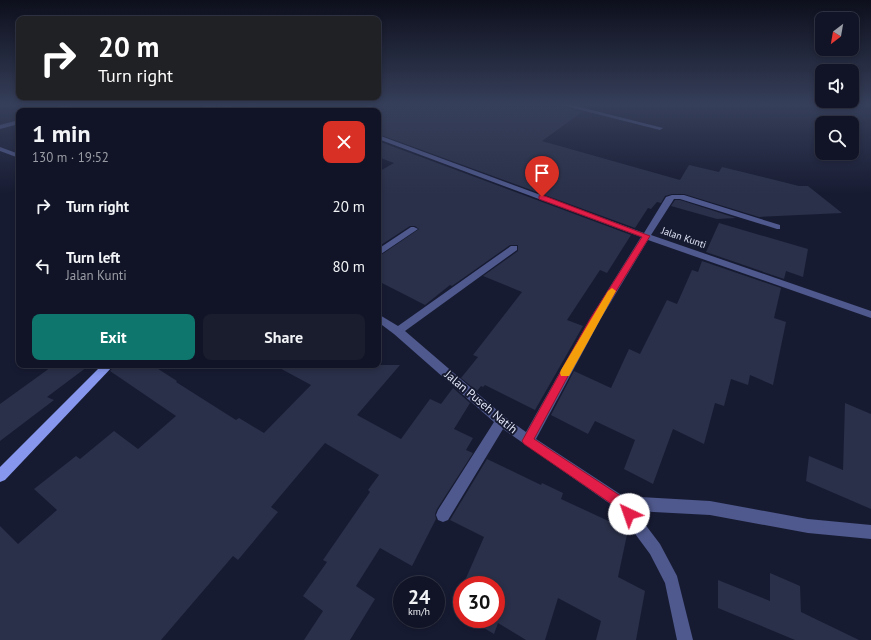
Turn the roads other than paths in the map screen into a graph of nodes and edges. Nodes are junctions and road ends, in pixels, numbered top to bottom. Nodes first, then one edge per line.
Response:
1 (381, 138) edge
2 (0, 149) edge
3 (16, 155) edge
4 (777, 227) dead end
5 (414, 229) dead end
6 (646, 236) junction
7 (514, 248) dead end
8 (381, 251) edge
9 (871, 315) edge
10 (381, 319) edge
11 (398, 332) junction
12 (106, 368) edge
13 (501, 420) junction
14 (528, 441) junction
15 (0, 476) edge
16 (620, 503) junction
17 (443, 515) dead end
18 (871, 532) edge
19 (684, 640) edge

1 - 6 street, Jalan Kunti
2 - 3 street
4 - 6 street
5 - 8 street
6 - 9 street, Jalan Kunti
6 - 14 street
7 - 11 street
10 - 11 street, Jalan Puseh Natih
11 - 13 street, Jalan Puseh Natih
12 - 15 main road
13 - 14 street, Jalan Puseh Natih
13 - 17 street
14 - 16 street, Jalan Puseh Natih
16 - 18 street
16 - 19 street, Jalan Puseh Natih

